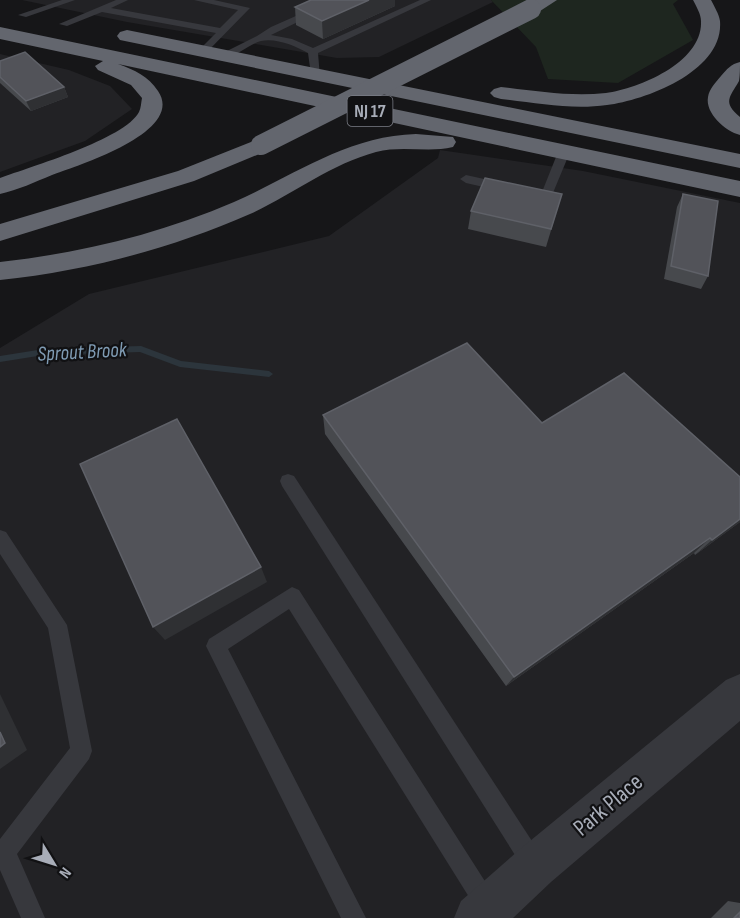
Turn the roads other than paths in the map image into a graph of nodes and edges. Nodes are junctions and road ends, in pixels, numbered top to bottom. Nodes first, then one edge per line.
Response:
1 (71, 0) edge
2 (124, 0) edge
3 (198, 0) edge
4 (339, 0) edge
5 (425, 0) edge
6 (702, 0) edge
7 (527, 2) edge
8 (100, 9) junction
9 (0, 10) edge
10 (23, 15) junction
11 (64, 24) junction
12 (730, 25) dead end
13 (222, 32) junction
14 (0, 33) edge
15 (261, 38) junction
16 (42, 42) junction
17 (313, 52) junction
18 (212, 54) junction
19 (718, 58) dead end
20 (740, 69) edge
21 (319, 75) junction
22 (740, 128) edge
23 (252, 139) junction
24 (564, 152) junction
25 (740, 161) edge
26 (466, 179) dead end
27 (0, 187) edge
28 (740, 189) edge
29 (0, 217) edge
30 (0, 232) edge
31 (0, 272) edge
32 (288, 481) dead end
33 (0, 538) edge
34 (734, 710) edge
35 (3, 856) edge
36 (536, 866) junction
37 (483, 913) edge
38 (33, 918) edge
39 (354, 918) edge

1 - 10 lane
2 - 8 lane
3 - 13 lane
4 - 15 lane
5 - 17 lane
6 - 12 highway
7 - 23 highway, bridge
8 - 11 lane
8 - 13 lane
9 - 10 highway, NJ 17
10 - 11 highway, NJ 17
11 - 18 highway, NJ 17
13 - 18 lane
14 - 16 highway, NJ 17
15 - 17 lane
15 - 18 lane
16 - 24 highway, NJ 17
16 - 27 highway
17 - 21 lane
18 - 21 highway, NJ 17
19 - 21 highway
20 - 22 highway
21 - 25 highway, NJ 17
23 - 29 highway
23 - 30 highway
24 - 26 lane
24 - 28 highway, NJ 17
24 - 31 highway
32 - 36 lane
33 - 35 lane
34 - 36 street, Park Place
35 - 38 lane
36 - 37 street, Park Place
37 - 39 lane

